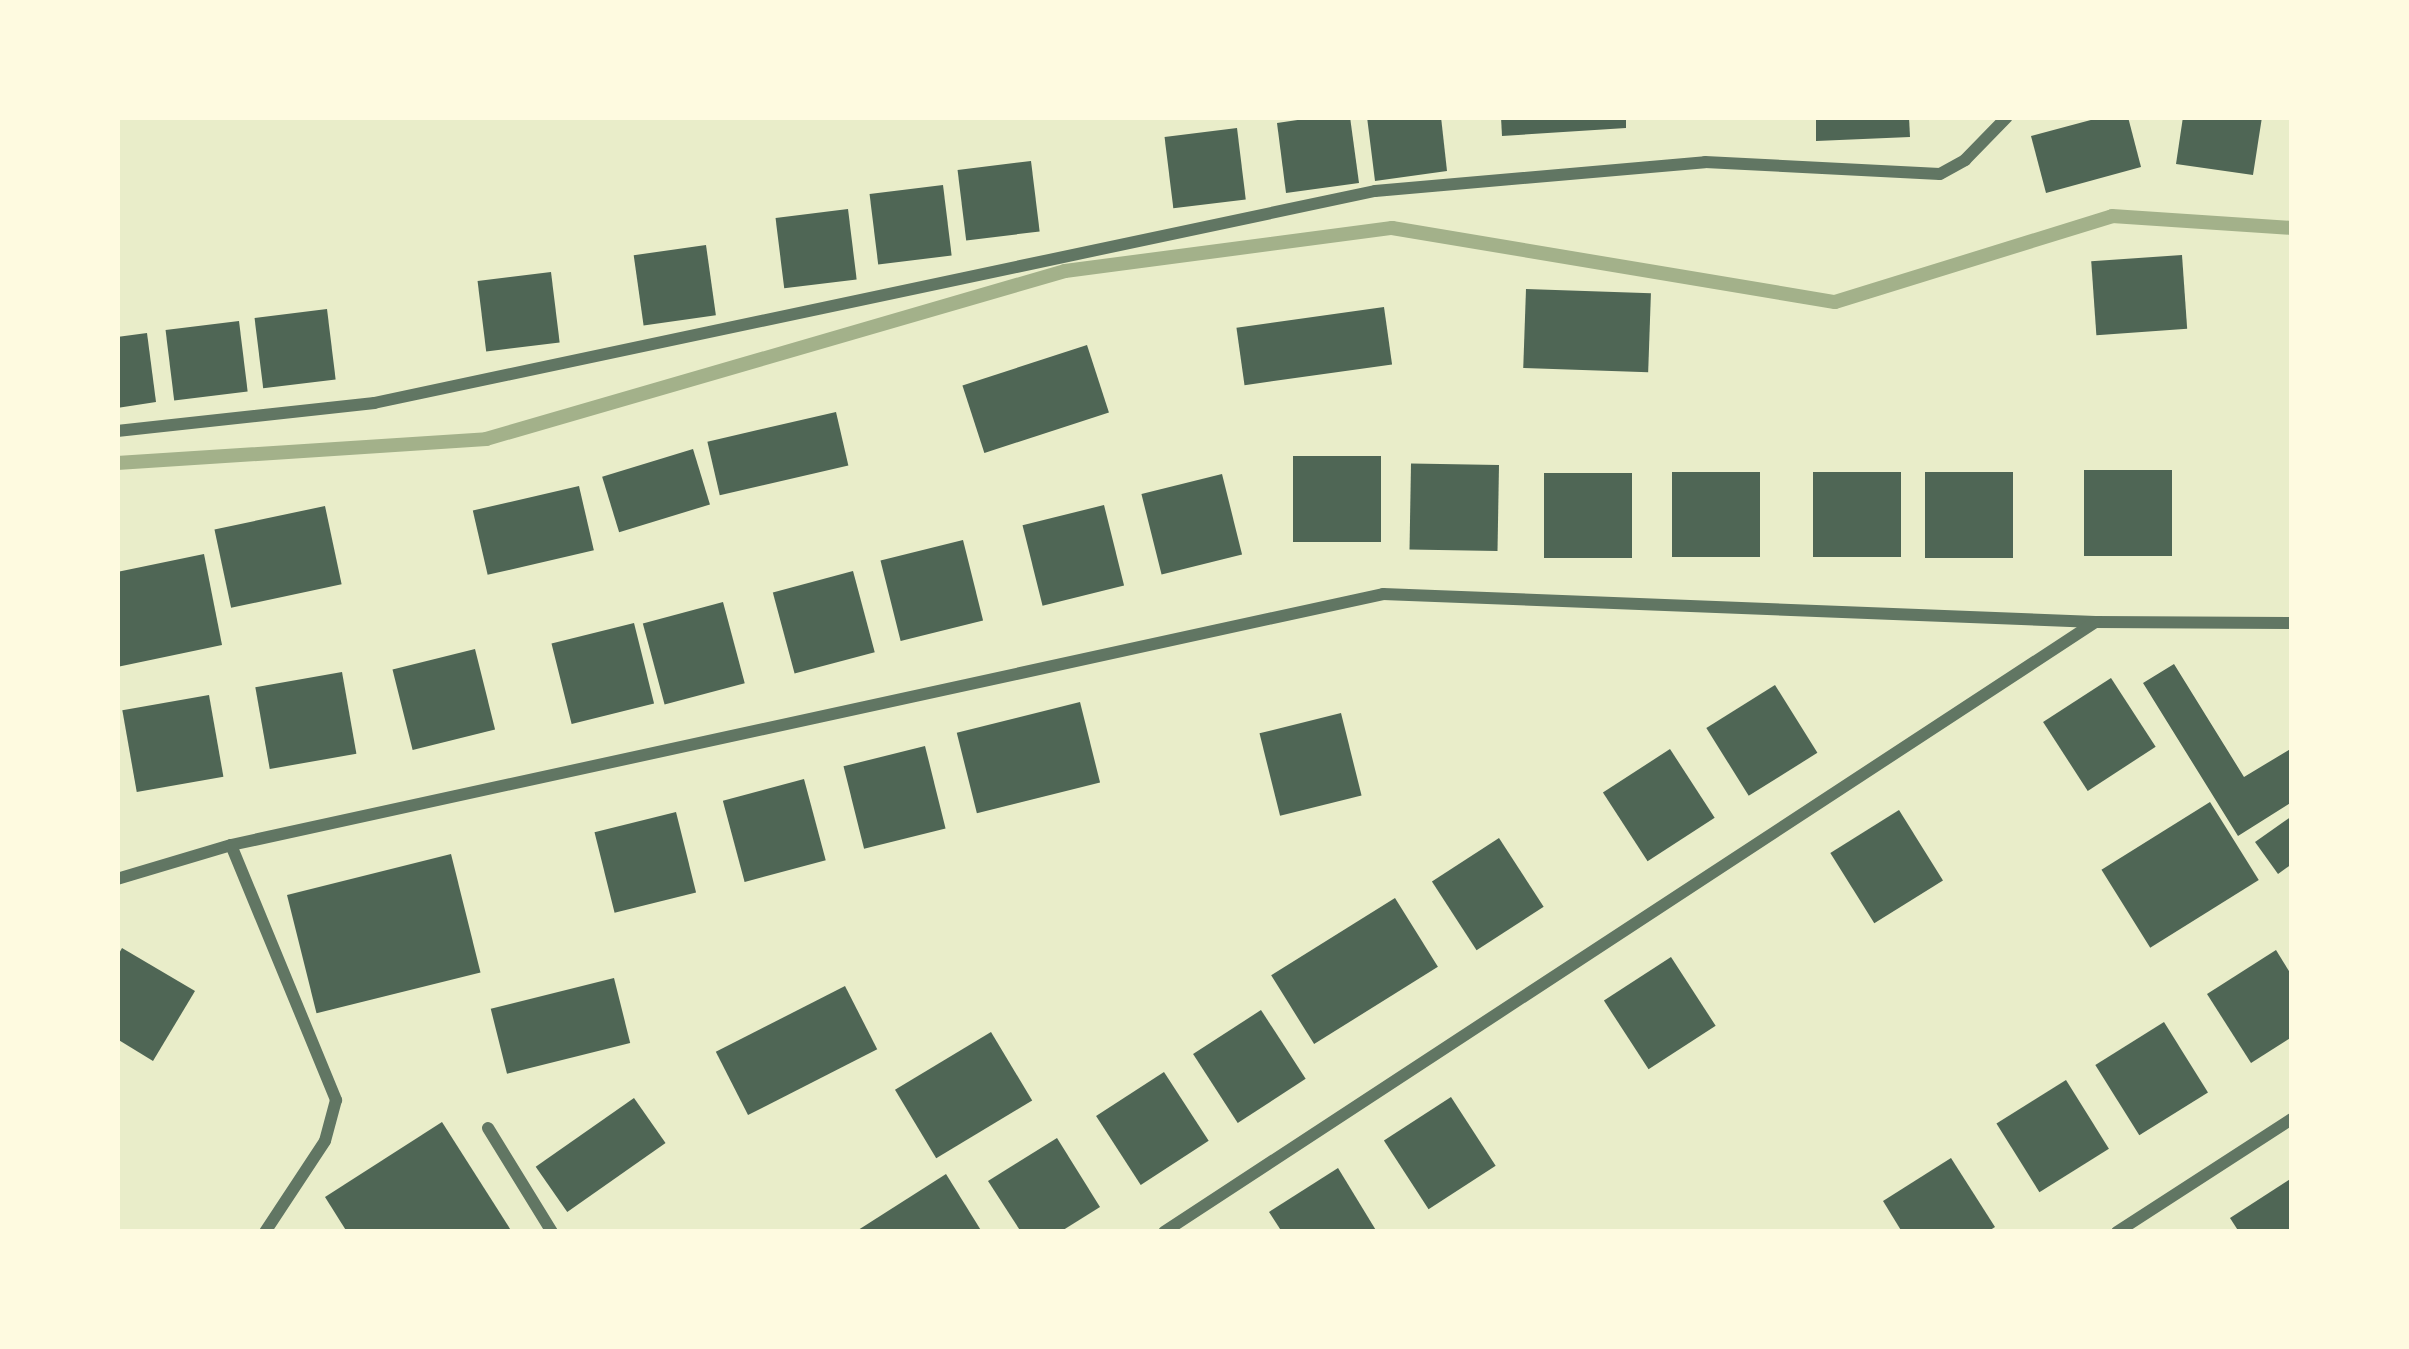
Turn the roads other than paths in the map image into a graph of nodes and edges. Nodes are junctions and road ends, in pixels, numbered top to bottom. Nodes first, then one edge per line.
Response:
1 (2007, 117) edge
2 (117, 430) edge
3 (2095, 622) junction
4 (2292, 622) edge
5 (231, 845) junction
6 (117, 879) edge
7 (2292, 1119) edge
8 (488, 1128) dead end
9 (265, 1232) edge
10 (552, 1232) edge
11 (1164, 1232) edge
12 (2117, 1232) edge

1 - 2 street
3 - 4 street
3 - 5 street
3 - 11 street
5 - 6 street
5 - 9 street
7 - 12 street
8 - 10 street

